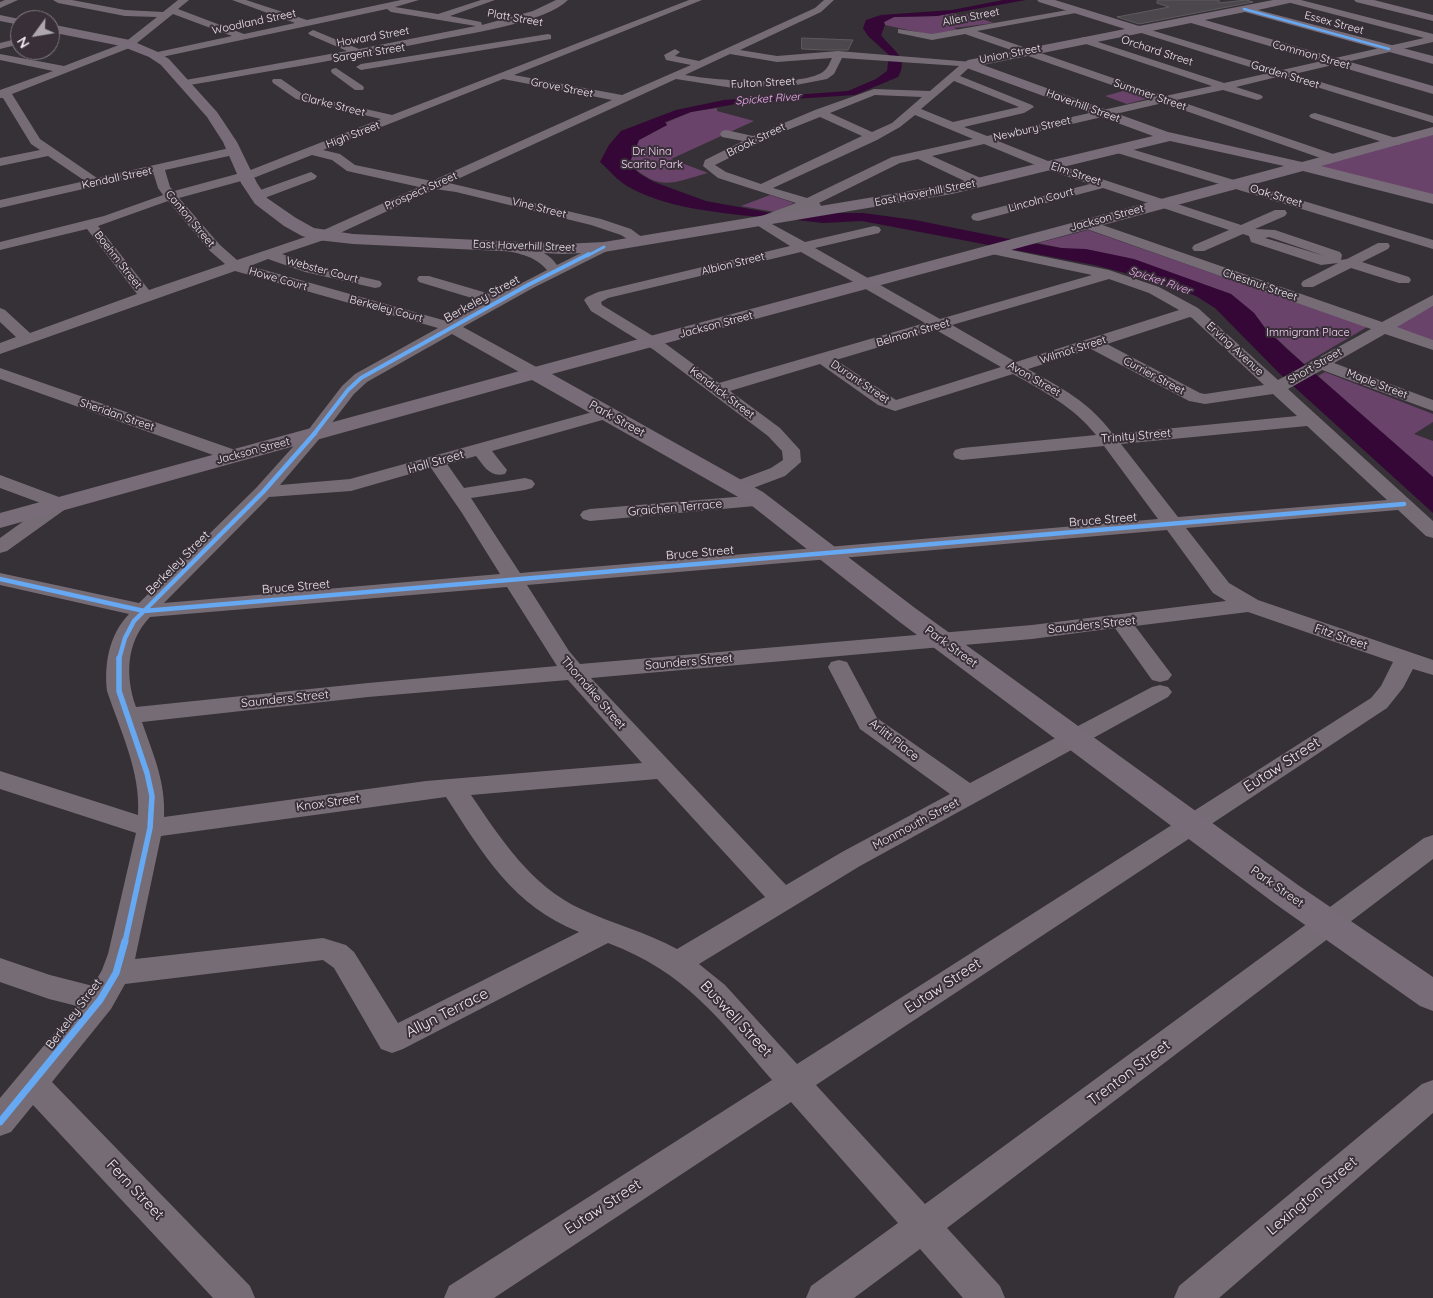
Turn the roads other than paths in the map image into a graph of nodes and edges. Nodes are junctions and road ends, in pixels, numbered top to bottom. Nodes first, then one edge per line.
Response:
1 (13, 0) edge
2 (58, 0) edge
3 (100, 0) edge
4 (184, 0) edge
5 (237, 0) edge
6 (414, 0) edge
7 (490, 0) edge
8 (563, 0) edge
9 (698, 0) edge
10 (829, 0) edge
11 (1044, 0) edge
12 (1290, 0) edge
13 (1360, 0) edge
14 (71, 1) edge
15 (669, 2) dead end
16 (686, 4) junction
17 (0, 5) edge
18 (92, 6) junction
19 (382, 7) junction
20 (1244, 9) junction
21 (1076, 10) junction
22 (168, 12) junction
23 (521, 16) junction
24 (438, 17) junction
25 (1433, 18) edge
26 (540, 20) dead end
27 (1188, 20) junction
28 (307, 23) junction
29 (489, 26) junction
30 (1138, 29) junction
31 (60, 31) edge
32 (901, 31) dead end
33 (967, 31) junction
34 (313, 33) dead end
35 (244, 36) junction
36 (1433, 38) edge
37 (557, 39) junction
38 (1083, 40) junction
39 (585, 44) junction
40 (128, 45) junction
41 (1389, 48) junction
42 (730, 51) junction
43 (1025, 51) junction
44 (358, 52) junction
45 (675, 52) dead end
46 (838, 54) junction
47 (157, 55) junction
48 (0, 57) edge
49 (1433, 60) edge
50 (1333, 61) junction
51 (968, 64) junction
52 (698, 65) junction
53 (66, 70) junction
54 (1280, 73) junction
55 (502, 76) junction
56 (675, 76) junction
57 (952, 77) junction
58 (297, 78) dead end
59 (184, 83) junction
60 (1223, 86) junction
61 (359, 88) dead end
62 (1433, 90) edge
63 (1, 94) edge
64 (932, 94) junction
65 (623, 99) junction
66 (1162, 99) junction
67 (913, 110) junction
68 (819, 112) junction
69 (1198, 112) junction
70 (1102, 113) junction
71 (1315, 116) dead end
72 (394, 119) junction
73 (1433, 120) edge
74 (952, 126) junction
75 (1433, 131) edge
76 (726, 134) dead end
77 (873, 136) junction
78 (1168, 136) junction
79 (753, 140) junction
80 (985, 140) junction
81 (1395, 142) junction
82 (1118, 149) junction
83 (234, 151) junction
84 (311, 151) junction
85 (49, 152) junction
86 (918, 154) junction
87 (1332, 158) junction
88 (0, 162) edge
89 (1049, 166) junction
90 (1302, 166) junction
91 (152, 171) junction
92 (246, 176) junction
93 (311, 176) dead end
94 (96, 183) junction
95 (980, 183) junction
96 (1104, 184) junction
97 (1235, 184) junction
98 (434, 185) junction
99 (762, 188) junction
100 (171, 196) junction
101 (257, 196) junction
102 (1433, 199) edge
103 (1164, 203) junction
104 (0, 204) edge
105 (804, 204) junction
106 (825, 211) junction
107 (1280, 213) dead end
108 (978, 217) dead end
109 (763, 221) junction
110 (90, 224) junction
111 (1086, 224) junction
112 (1242, 229) junction
113 (874, 230) dead end
114 (322, 236) junction
115 (640, 241) junction
116 (1433, 245) edge
117 (0, 246) edge
118 (1383, 246) dead end
119 (509, 247) junction
120 (604, 247) junction
121 (803, 247) junction
122 (1199, 248) dead end
123 (994, 249) junction
124 (270, 255) junction
125 (1344, 262) junction
126 (235, 266) junction
127 (554, 270) junction
128 (1109, 274) junction
129 (424, 279) dead end
130 (1404, 280) dead end
131 (867, 283) junction
132 (375, 284) dead end
133 (1308, 284) dead end
134 (180, 285) junction
135 (322, 292) joint
136 (206, 293) dead end
137 (146, 296) junction
138 (592, 300) joint
139 (1433, 300) edge
140 (497, 302) junction
141 (1192, 311) junction
142 (0, 313) edge
143 (941, 325) junction
144 (451, 327) junction
145 (1383, 328) junction
146 (28, 339) junction
147 (652, 342) junction
148 (1093, 343) junction
149 (1433, 346) edge
150 (0, 350) edge
151 (824, 358) junction
152 (1316, 365) junction
153 (1015, 368) junction
154 (0, 373) edge
155 (534, 373) junction
156 (1281, 386) junction
157 (717, 389) junction
158 (896, 406) joint
159 (1433, 406) edge
160 (607, 413) junction
161 (1311, 420) junction
162 (315, 433) junction
163 (1108, 438) junction
164 (480, 449) junction
165 (962, 454) dead end
166 (234, 456) junction
167 (436, 462) junction
168 (498, 470) dead end
169 (0, 481) edge
170 (525, 484) dead end
171 (738, 486) junction
172 (263, 492) junction
173 (459, 494) junction
174 (759, 500) junction
175 (60, 504) junction
176 (1404, 504) junction
177 (590, 515) dead end
178 (0, 521) edge
179 (1175, 524) junction
180 (1433, 532) edge
181 (0, 547) edge
182 (827, 553) junction
183 (0, 579) edge
184 (512, 579) junction
185 (1250, 605) junction
186 (144, 611) junction
187 (1121, 622) junction
188 (940, 640) junction
189 (1406, 658) junction
190 (839, 667) dead end
191 (1433, 668) edge
192 (574, 672) junction
193 (127, 716) junction
194 (1074, 738) junction
195 (662, 770) junction
196 (0, 780) edge
197 (453, 788) junction
198 (968, 795) junction
199 (1191, 824) junction
200 (150, 828) junction
201 (1433, 845) edge
202 (783, 899) junction
203 (1330, 922) junction
204 (605, 932) junction
205 (677, 963) junction
206 (0, 970) edge
207 (116, 973) junction
208 (1433, 996) edge
209 (100, 1000) junction
210 (33, 1082) junction
211 (794, 1083) junction
212 (1433, 1094) edge
213 (0, 1122) edge
214 (922, 1225) junction
215 (237, 1298) edge
216 (462, 1298) edge
217 (824, 1298) edge
218 (987, 1298) edge
219 (1192, 1298) edge

1 - 17 street
2 - 14 street
3 - 18 street
4 - 22 street
5 - 28 street
6 - 19 street, Woodland Street
7 - 24 street
8 - 23 street, Howard Street
9 - 16 street, High Street
10 - 42 street, Prospect Street
11 - 21 main road
12 - 20 main road, Union Street
12 - 36 street
13 - 25 main road
14 - 18 street
15 - 16 street
16 - 39 street, High Street
18 - 22 street
19 - 24 street, Platt Street
19 - 28 street, Woodland Street
20 - 27 main road, Union Street
20 - 41 main road, Essex Street
21 - 30 main road
21 - 33 street, Allen Street
22 - 35 street
22 - 40 street
23 - 26 street
23 - 29 street, Howard Street
24 - 29 street, Platt Street
27 - 30 main road, Union Street
27 - 50 main road, Common Street
28 - 35 street, Woodland Street
29 - 37 street, Platt Street
29 - 44 street, Howard Street
30 - 38 main road, Union Street
30 - 54 street, Garden Street
31 - 40 main road, East Haverhill Street
32 - 33 street, Allen Street
33 - 43 street, Summer Street
34 - 44 street
35 - 47 street, Woodland Street
36 - 41 street, Newbury Street
37 - 39 street, Platt Street
37 - 61 street, Sargent Street
38 - 43 main road, Union Street
38 - 60 street, Orchard Street
39 - 55 street, High Street
40 - 47 main road, East Haverhill Street
40 - 53 street
41 - 49 main road, Essex Street
41 - 50 street, Newbury Street
42 - 46 street, Haverhill Street
42 - 52 street, Prospect Street
43 - 51 main road, Union Street
43 - 66 street, Summer Street
44 - 59 street, Howard Street
45 - 52 street
46 - 51 street, Haverhill Street
46 - 56 street, Fulton Street
47 - 59 main road, East Haverhill Street
48 - 53 street
50 - 54 street, Newbury Street
50 - 62 main road, Common Street
51 - 57 street, Union Street
51 - 70 main road, Haverhill Street
52 - 56 street, Prospect Street
53 - 63 street
54 - 60 street, Newbury Street
54 - 73 street, Garden Street
55 - 65 street, Grove Street
55 - 72 street, High Street
56 - 65 street, Prospect Street
57 - 64 street, Union Street
57 - 74 street
58 - 72 street, Clarke Street
59 - 83 main road, East Haverhill Street
60 - 66 street, Newbury Street
60 - 69 street, Orchard Street
63 - 85 street
64 - 67 street, Union Street
64 - 68 street, Brook Street
65 - 98 street, Prospect Street
66 - 69 street, Summer Street
66 - 70 street, Newbury Street
67 - 74 street, Elm Street
67 - 77 street, Union Street
68 - 77 street
68 - 79 street, Brook Street
69 - 87 street, Summer Street
70 - 78 main road, Haverhill Street
70 - 80 street, Newbury Street
71 - 81 street
72 - 84 street, High Street
74 - 80 street, Elm Street
75 - 81 main road, Jackson Street
76 - 79 street
77 - 99 street, Union Street
78 - 82 main road, East Haverhill Street
78 - 90 main road, Haverhill Street
79 - 99 street, Brook Street
80 - 86 street, Newbury Street
80 - 89 street, Elm Street
81 - 87 main road, Jackson Street
82 - 89 main road, East Haverhill Street
82 - 97 street, Oak Street
83 - 91 street, Kendall Street
83 - 92 main road, East Haverhill Street
84 - 92 street, High Street
84 - 98 street, Vine Street
85 - 88 street
85 - 94 street
86 - 95 street
86 - 105 street, Newbury Street
87 - 90 main road, Jackson Street
89 - 95 main road, East Haverhill Street
89 - 96 street, Elm Street
90 - 97 main road, Jackson Street
90 - 102 main road, Haverhill Street
91 - 94 street, Kendall Street
91 - 100 street, Canton Street
92 - 100 street, High Street
92 - 101 main road, East Haverhill Street
93 - 101 street
94 - 104 street, Kendall Street
95 - 106 main road, East Haverhill Street
96 - 103 street, Elm Street
96 - 108 street, Lincoln Court
97 - 103 main road, Jackson Street
97 - 116 street, Oak Street
98 - 114 street, Prospect Street
98 - 115 street, Vine Street
99 - 105 street, Brook Street
100 - 110 street, High Street
100 - 126 street, Canton Street
101 - 114 main road, East Haverhill Street
103 - 111 main road, Jackson Street
103 - 112 street, Elm Street
105 - 106 street, Brook Street
105 - 109 street, Newbury Street
106 - 109 main road, East Haverhill Street
107 - 112 street
109 - 115 main road, East Haverhill Street
109 - 121 street, Avon Street
110 - 117 street, High Street
110 - 137 street, Boehm Street
111 - 123 main road, Jackson Street
111 - 145 street, Chestnut Street
112 - 122 street
112 - 125 street, Elm Street
113 - 121 street, Albion Street
114 - 119 main road, East Haverhill Street
114 - 124 street, Prospect Street
115 - 120 main road, East Haverhill Street
118 - 125 street
119 - 120 main road, East Haverhill Street
119 - 127 street
120 - 127 street, Berkeley Street
121 - 131 street, Avon Street
121 - 138 street, Albion Street
123 - 128 street, Erving Avenue
123 - 131 main road, Jackson Street
124 - 126 street, Prospect Street
124 - 132 street, Webster Court
125 - 130 street
125 - 133 street
126 - 134 street, Prospect Street
126 - 135 street, Howe Court
127 - 140 street, Berkeley Street
128 - 141 street, Erving Avenue
128 - 143 street, Belmont Street
129 - 140 street
131 - 143 street, Avon Street
131 - 147 main road, Jackson Street
134 - 136 street
134 - 137 street, Prospect Street
135 - 144 street, Berkeley Court
137 - 146 street, Prospect Street
138 - 147 street, Kendrick Street
139 - 145 street, Short Street
140 - 144 street, Berkeley Street
141 - 148 street, Wilmot Street
141 - 156 street, Erving Avenue
142 - 146 street
143 - 151 street, Belmont Street
143 - 153 street, Avon Street
144 - 155 street, Park Street
144 - 162 street, Berkeley Street
145 - 149 street, Chestnut Street
145 - 152 street, Short Street
146 - 150 street, Prospect Street
147 - 155 main road, Jackson Street
147 - 157 street, Kendrick Street
148 - 153 street, Wilmot Street
148 - 156 street, Currier Street
151 - 157 street, Belmont Street
151 - 158 street, Durant Street
152 - 156 street, Short Street
152 - 159 street, Maple Street
153 - 158 street, Wilmot Street
153 - 163 street, Avon Street
154 - 166 street, Sheridan Street
155 - 160 main road, Park Street
155 - 162 main road, Jackson Street
156 - 161 street, Erving Avenue
157 - 171 street, Kendrick Street
160 - 164 street, Hall Street
160 - 171 main road, Park Street
161 - 163 street, Trinity Street
161 - 176 street, Erving Avenue
162 - 166 main road, Jackson Street
162 - 172 street, Berkeley Street
163 - 165 street, Trinity Street
163 - 179 street, Avon Street
164 - 167 street, Hall Street
164 - 168 street
166 - 175 main road, Jackson Street
167 - 172 street, Hall Street
167 - 173 street, Thorndike Street
169 - 175 street
170 - 173 street
171 - 174 main road, Park Street
172 - 186 street, Berkeley Street
173 - 184 street, Thorndike Street
174 - 177 street, Graichen Terrace
174 - 182 main road, Park Street
175 - 178 main road, Jackson Street
175 - 181 street
176 - 179 street, Bruce Street
176 - 180 street, Erving Avenue
179 - 182 street, Bruce Street
179 - 185 street, Avon Street
182 - 184 street, Bruce Street
182 - 188 main road, Park Street
183 - 186 street, Bruce Street
184 - 186 street, Bruce Street
184 - 192 street, Thorndike Street
185 - 187 street, Saunders Street
185 - 189 street, Fitz Street
186 - 193 street, Berkeley Street
187 - 188 street, Saunders Street
187 - 194 street, Monmouth Street
188 - 192 street, Saunders Street
188 - 194 main road, Park Street
189 - 191 street, Fitz Street
189 - 199 street, Eutaw Street
190 - 198 street, Arlitt Place
192 - 193 street, Saunders Street
192 - 195 street, Thorndike Street
193 - 200 street, Berkeley Street
194 - 198 street, Monmouth Street
194 - 199 main road, Park Street
195 - 197 street, Knox Street
195 - 202 street, Thorndike Street
196 - 200 street, Knox Street
197 - 200 street, Knox Street
197 - 204 street, Buswell Street
198 - 202 street, Monmouth Street
199 - 203 main road, Park Street
199 - 211 street, Eutaw Street
200 - 207 street, Berkeley Street
201 - 203 street, Trenton Street
202 - 205 street, Monmouth Street
203 - 208 main road, Park Street
203 - 214 street, Trenton Street
204 - 205 street, Buswell Street
204 - 207 street, Allyn Terrace
205 - 211 street, Buswell Street
206 - 209 street
207 - 209 street, Berkeley Street
209 - 210 street, Berkeley Street
210 - 213 street, Berkeley Street
210 - 215 street, Fern Street
211 - 214 street, Buswell Street
211 - 216 street, Eutaw Street
212 - 219 street, Lexington Street
214 - 217 street, Trenton Street
214 - 218 street, Buswell Street

